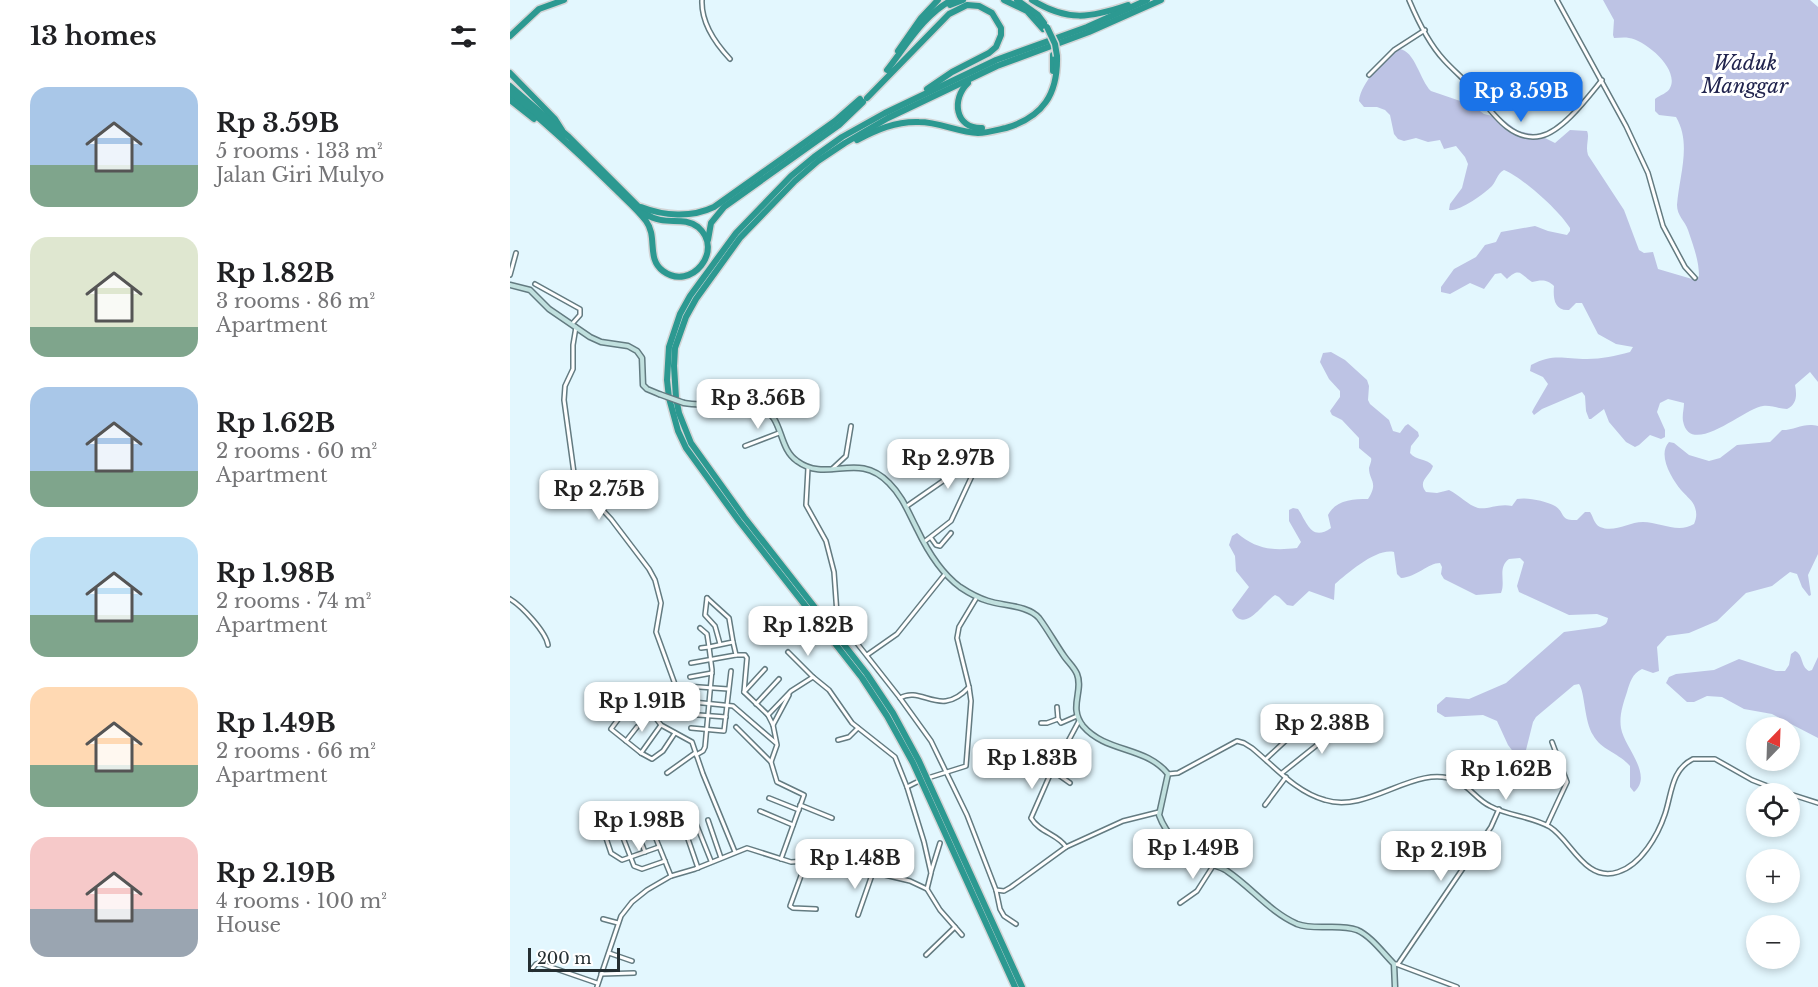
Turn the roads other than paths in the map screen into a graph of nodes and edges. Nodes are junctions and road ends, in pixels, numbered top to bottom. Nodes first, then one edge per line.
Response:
1 (564, 0) edge
2 (702, 0) edge
3 (938, 0) edge
4 (952, 0) edge
5 (963, 0) edge
6 (1004, 0) edge
7 (1017, 0) edge
8 (1032, 0) edge
9 (1145, 0) edge
10 (1161, 0) edge
11 (1409, 0) edge
12 (1557, 0) edge
13 (1045, 28) junction
14 (1425, 30) junction
15 (511, 36) edge
16 (1055, 56) junction
17 (730, 58) dead end
18 (510, 72) edge
19 (885, 75) junction
20 (1369, 75) dead end
21 (972, 78) junction
22 (1602, 80) junction
23 (510, 86) edge
24 (510, 93) edge
25 (864, 98) junction
26 (510, 100) edge
27 (906, 103) junction
28 (563, 132) junction
29 (568, 144) junction
30 (818, 161) junction
31 (638, 206) junction
32 (708, 250) junction
33 (516, 253) dead end
34 (510, 275) edge
35 (1695, 278) dead end
36 (535, 284) dead end
37 (510, 285) edge
38 (574, 326) junction
39 (851, 426) dead end
40 (779, 433) junction
41 (745, 446) dead end
42 (939, 458) dead end
43 (951, 465) junction
44 (808, 468) junction
45 (832, 468) junction
46 (937, 468) dead end
47 (945, 477) junction
48 (907, 506) junction
49 (951, 533) dead end
50 (931, 538) junction
51 (924, 542) junction
52 (945, 574) junction
53 (977, 597) junction
54 (510, 599) edge
55 (700, 628) dead end
56 (733, 642) junction
57 (548, 645) dead end
58 (720, 645) junction
59 (709, 647) junction
60 (700, 648) dead end
61 (788, 652) dead end
62 (736, 655) junction
63 (867, 655) junction
64 (711, 660) junction
65 (691, 663) dead end
66 (765, 669) dead end
67 (731, 671) dead end
68 (712, 673) junction
69 (813, 676) junction
70 (690, 677) dead end
71 (779, 679) dead end
72 (686, 686) dead end
73 (969, 687) junction
74 (710, 688) junction
75 (728, 689) junction
76 (791, 691) junction
77 (744, 692) junction
78 (900, 698) junction
79 (683, 701) dead end
80 (709, 703) junction
81 (727, 704) junction
82 (756, 704) junction
83 (1057, 707) dead end
84 (649, 709) junction
85 (685, 714) dead end
86 (768, 715) junction
87 (708, 717) junction
88 (726, 717) junction
89 (1078, 718) junction
90 (1058, 719) junction
91 (1347, 721) dead end
92 (1041, 723) dead end
93 (661, 725) junction
94 (773, 725) junction
95 (636, 727) dead end
96 (736, 727) dead end
97 (691, 728) dead end
98 (858, 728) junction
99 (706, 730) junction
100 (1295, 732) dead end
101 (675, 733) junction
102 (838, 740) dead end
103 (626, 741) junction
104 (1552, 742) dead end
105 (777, 745) junction
106 (641, 753) junction
107 (695, 754) junction
108 (1266, 759) junction
109 (771, 762) junction
110 (1053, 771) junction
111 (945, 772) junction
112 (667, 773) dead end
113 (1282, 773) junction
114 (1168, 774) junction
115 (932, 777) dead end
116 (1286, 777) junction
117 (917, 782) dead end
118 (1070, 783) dead end
119 (1760, 783) edge
120 (907, 787) junction
121 (1800, 797) edge
122 (769, 798) dead end
123 (1818, 803) edge
124 (800, 805) junction
125 (1265, 805) dead end
126 (1499, 809) junction
127 (799, 810) junction
128 (760, 812) dead end
129 (1159, 812) junction
130 (832, 818) dead end
131 (708, 820) dead end
132 (695, 821) dead end
133 (793, 825) junction
134 (1546, 825) junction
135 (620, 830) dead end
136 (604, 832) dead end
137 (688, 839) dead end
138 (940, 843) dead end
139 (840, 846) dead end
140 (659, 847) junction
141 (1066, 847) junction
142 (645, 852) junction
143 (735, 852) junction
144 (1470, 856) junction
145 (894, 857) dead end
146 (631, 858) junction
147 (721, 858) junction
148 (781, 859) junction
149 (822, 860) junction
150 (665, 861) junction
151 (711, 862) junction
152 (806, 862) junction
153 (1485, 862) dead end
154 (1214, 866) junction
155 (698, 868) junction
156 (873, 872) junction
157 (931, 873) junction
158 (887, 875) junction
159 (671, 876) junction
160 (927, 889) junction
161 (996, 890) junction
162 (1180, 903) dead end
163 (816, 909) dead end
164 (858, 915) dead end
165 (603, 919) dead end
166 (618, 923) junction
167 (1016, 924) dead end
168 (955, 927) junction
169 (962, 935) dead end
170 (609, 953) junction
171 (926, 955) dead end
172 (632, 961) dead end
173 (1396, 964) junction
174 (532, 969) dead end
175 (601, 974) junction
176 (634, 974) dead end
177 (597, 985) edge
178 (1016, 987) edge
179 (1022, 987) edge
180 (1395, 987) edge
181 (1457, 987) edge

1 - 15 highway
2 - 17 street
3 - 19 highway
4 - 19 highway
5 - 19 highway
6 - 13 highway
7 - 13 highway
8 - 9 highway
9 - 27 highway
10 - 21 highway
11 - 14 street
12 - 22 street
13 - 16 highway, bridge
14 - 20 street
14 - 22 street
16 - 21 highway
16 - 30 highway
18 - 28 highway
19 - 25 highway
19 - 27 highway
21 - 30 highway
22 - 35 street
23 - 28 highway
24 - 29 highway
25 - 31 highway
25 - 32 highway
26 - 29 highway
27 - 178 highway
28 - 31 highway
29 - 32 highway
30 - 179 highway
31 - 32 highway
33 - 34 street
36 - 38 street
37 - 38 street
38 - 40 street, bridge
38 - 84 street
39 - 45 street
40 - 41 street
40 - 44 street
42 - 43 street
43 - 47 street
43 - 50 street
44 - 45 street
44 - 63 street
45 - 48 street
46 - 47 street
47 - 48 street
48 - 51 street
49 - 50 street
50 - 51 street
51 - 52 street
52 - 53 street
52 - 63 street
53 - 73 street
53 - 89 street
54 - 57 street
55 - 59 street
56 - 58 street
56 - 58 street
56 - 62 street
58 - 59 street
59 - 60 street
59 - 64 street
61 - 69 street
62 - 64 street
62 - 77 street
63 - 78 street
64 - 65 street
64 - 68 street
66 - 77 street
67 - 75 street
68 - 70 street
68 - 74 street
69 - 76 street
69 - 98 street
71 - 82 street
72 - 74 street
73 - 78 street
73 - 111 street
74 - 75 street
74 - 80 street
75 - 81 street
76 - 86 street
76 - 94 street
77 - 82 street
78 - 111 street
79 - 80 street
80 - 81 street
80 - 87 street
81 - 88 street
81 - 105 street
82 - 86 street
83 - 90 street
84 - 93 street
84 - 103 street
85 - 87 street
86 - 94 street
87 - 88 street
87 - 99 street
88 - 99 street
89 - 90 street
89 - 110 street
89 - 114 street
90 - 92 street
91 - 113 street
93 - 101 street
93 - 106 street
94 - 105 street
95 - 103 street
96 - 109 street
97 - 99 street
98 - 102 street
98 - 120 street
99 - 107 street
100 - 108 street
101 - 106 street
101 - 107 street
103 - 106 street
104 - 134 street
105 - 109 street
107 - 112 street
107 - 143 street
108 - 113 street
108 - 114 street
109 - 124 street
110 - 118 street
110 - 141 street
111 - 115 street
111 - 161 street
113 - 116 street
114 - 129 street
116 - 125 street
116 - 126 street
117 - 120 street
119 - 134 street
120 - 157 street
121 - 123 street
122 - 127 street
124 - 127 street
124 - 130 street
126 - 134 street
126 - 144 street
127 - 133 street
128 - 133 street
129 - 141 street
129 - 154 street
131 - 147 street
132 - 151 street
133 - 148 street
135 - 146 street
136 - 146 street
137 - 155 street
138 - 157 street
139 - 149 street
140 - 142 street
140 - 142 street
140 - 150 street
141 - 161 street
142 - 146 street
143 - 147 street
143 - 148 street
144 - 153 street
144 - 173 street
145 - 158 street
146 - 150 street
147 - 151 street
148 - 152 street
149 - 152 street
149 - 156 street
150 - 159 street
151 - 155 street
152 - 163 street
154 - 162 street
154 - 173 street
155 - 159 street
156 - 158 street
156 - 164 street
157 - 160 street
158 - 160 street
159 - 166 street
160 - 168 street
161 - 167 street
165 - 166 street
166 - 170 street
168 - 169 street
168 - 171 street
170 - 172 street
170 - 175 street
173 - 180 street
173 - 181 street
174 - 177 street
175 - 176 street
175 - 177 street

